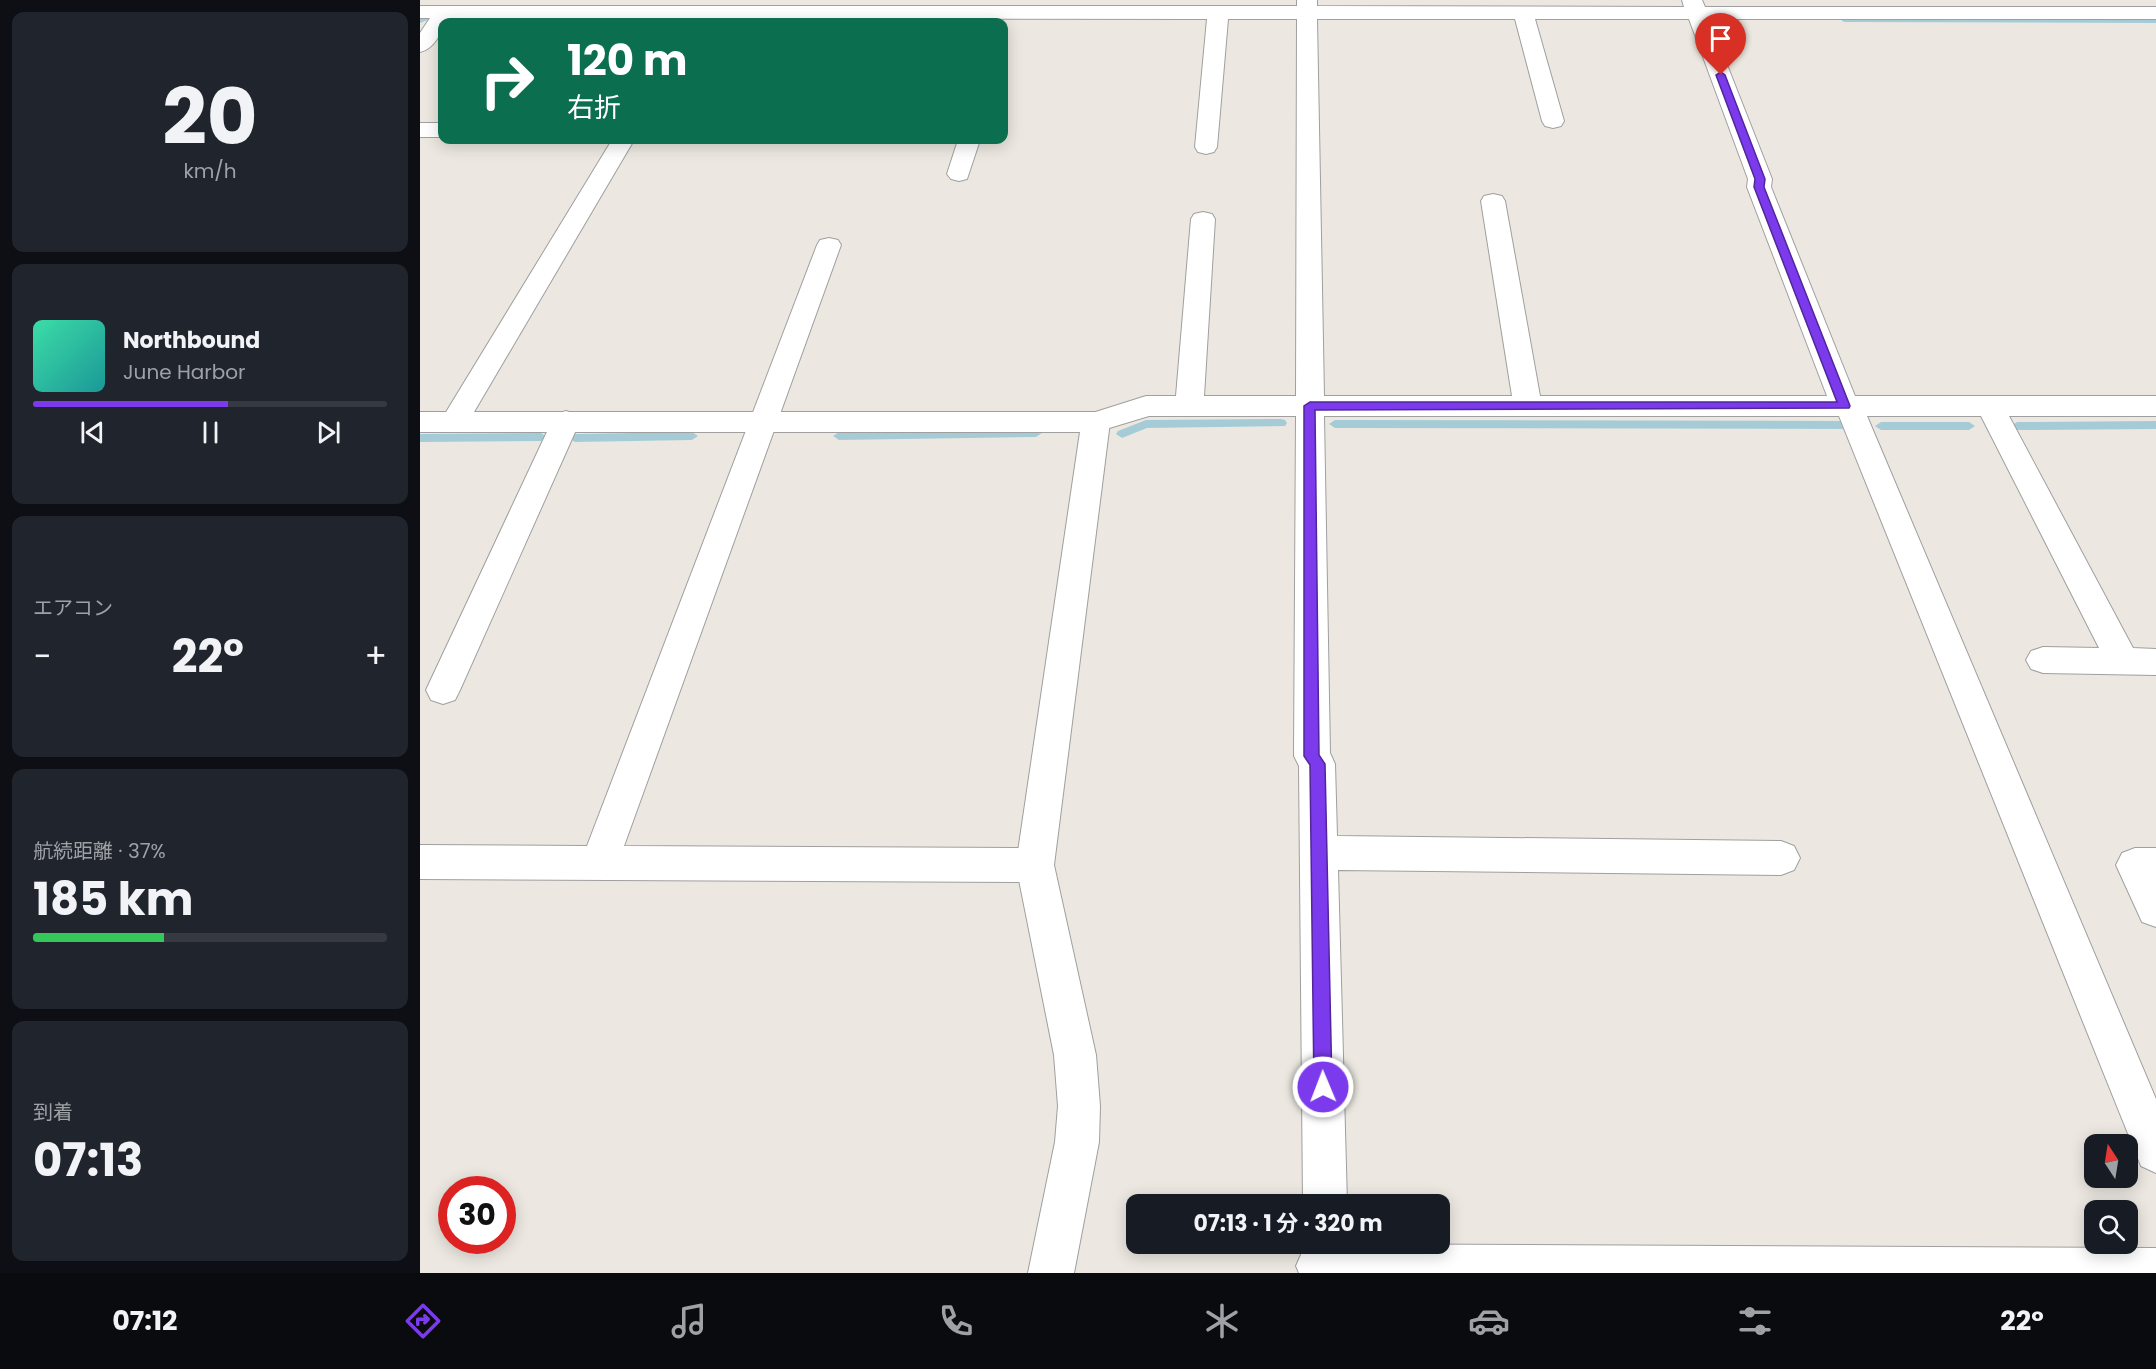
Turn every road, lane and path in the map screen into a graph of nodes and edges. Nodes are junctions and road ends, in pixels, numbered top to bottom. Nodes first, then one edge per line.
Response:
1 (916, 6) edge
2 (1068, 6) edge
3 (1155, 6) edge
4 (1307, 6) edge
5 (1695, 6) edge
6 (1833, 6) edge
7 (2060, 6) edge
8 (459, 8) edge
9 (1529, 8) edge
10 (699, 11) edge
11 (420, 12) edge
12 (998, 12) edge
13 (1218, 13) junction
14 (2156, 13) edge
15 (520, 17) edge
16 (446, 18) edge
17 (438, 24) edge
18 (420, 46) edge
19 (1553, 122) dead end
20 (621, 144) edge
21 (968, 144) edge
22 (1206, 147) dead end
23 (959, 174) dead end
24 (1493, 201) dead end
25 (1203, 219) dead end
26 (829, 245) dead end
27 (1527, 405) junction
28 (1189, 406) junction
29 (1310, 406) junction
30 (1847, 406) junction
31 (1990, 406) junction
32 (2156, 406) edge
33 (566, 421) junction
34 (765, 421) junction
35 (420, 422) edge
36 (454, 422) junction
37 (1096, 422) junction
38 (2043, 660) dead end
39 (2123, 662) junction
40 (2156, 662) edge
41 (443, 690) dead end
42 (1319, 853) junction
43 (1780, 858) dead end
44 (420, 862) edge
45 (599, 864) junction
46 (1035, 865) junction
47 (2156, 865) edge
48 (2156, 909) edge
49 (2156, 1151) edge
50 (1325, 1194) edge
51 (1320, 1261) edge
52 (1679, 1271) edge
53 (2156, 1271) edge
54 (1998, 1272) edge
55 (1051, 1273) edge

1 - 10 street
1 - 12 street
2 - 3 street
2 - 12 street
3 - 13 street
4 - 9 street
4 - 13 street
4 - 29 street
5 - 6 street
5 - 9 street
5 - 30 street
6 - 7 street
7 - 14 street
8 - 11 street
8 - 15 street
8 - 16 street
9 - 19 street
10 - 15 street
13 - 22 street
17 - 18 street
20 - 36 street
21 - 23 street
24 - 27 street
25 - 28 street
26 - 34 street
27 - 29 street
27 - 30 street
28 - 29 street
28 - 37 street
29 - 42 street
30 - 31 street
30 - 49 street
31 - 32 street
31 - 39 street
33 - 34 street
33 - 36 street
33 - 41 street
34 - 37 street
34 - 45 street
35 - 36 street
37 - 46 street
38 - 39 street
39 - 40 street
42 - 43 street
42 - 50 street
44 - 45 street
45 - 46 street
46 - 55 street
47 - 48 street
51 - 52 street
52 - 54 street
53 - 54 street

